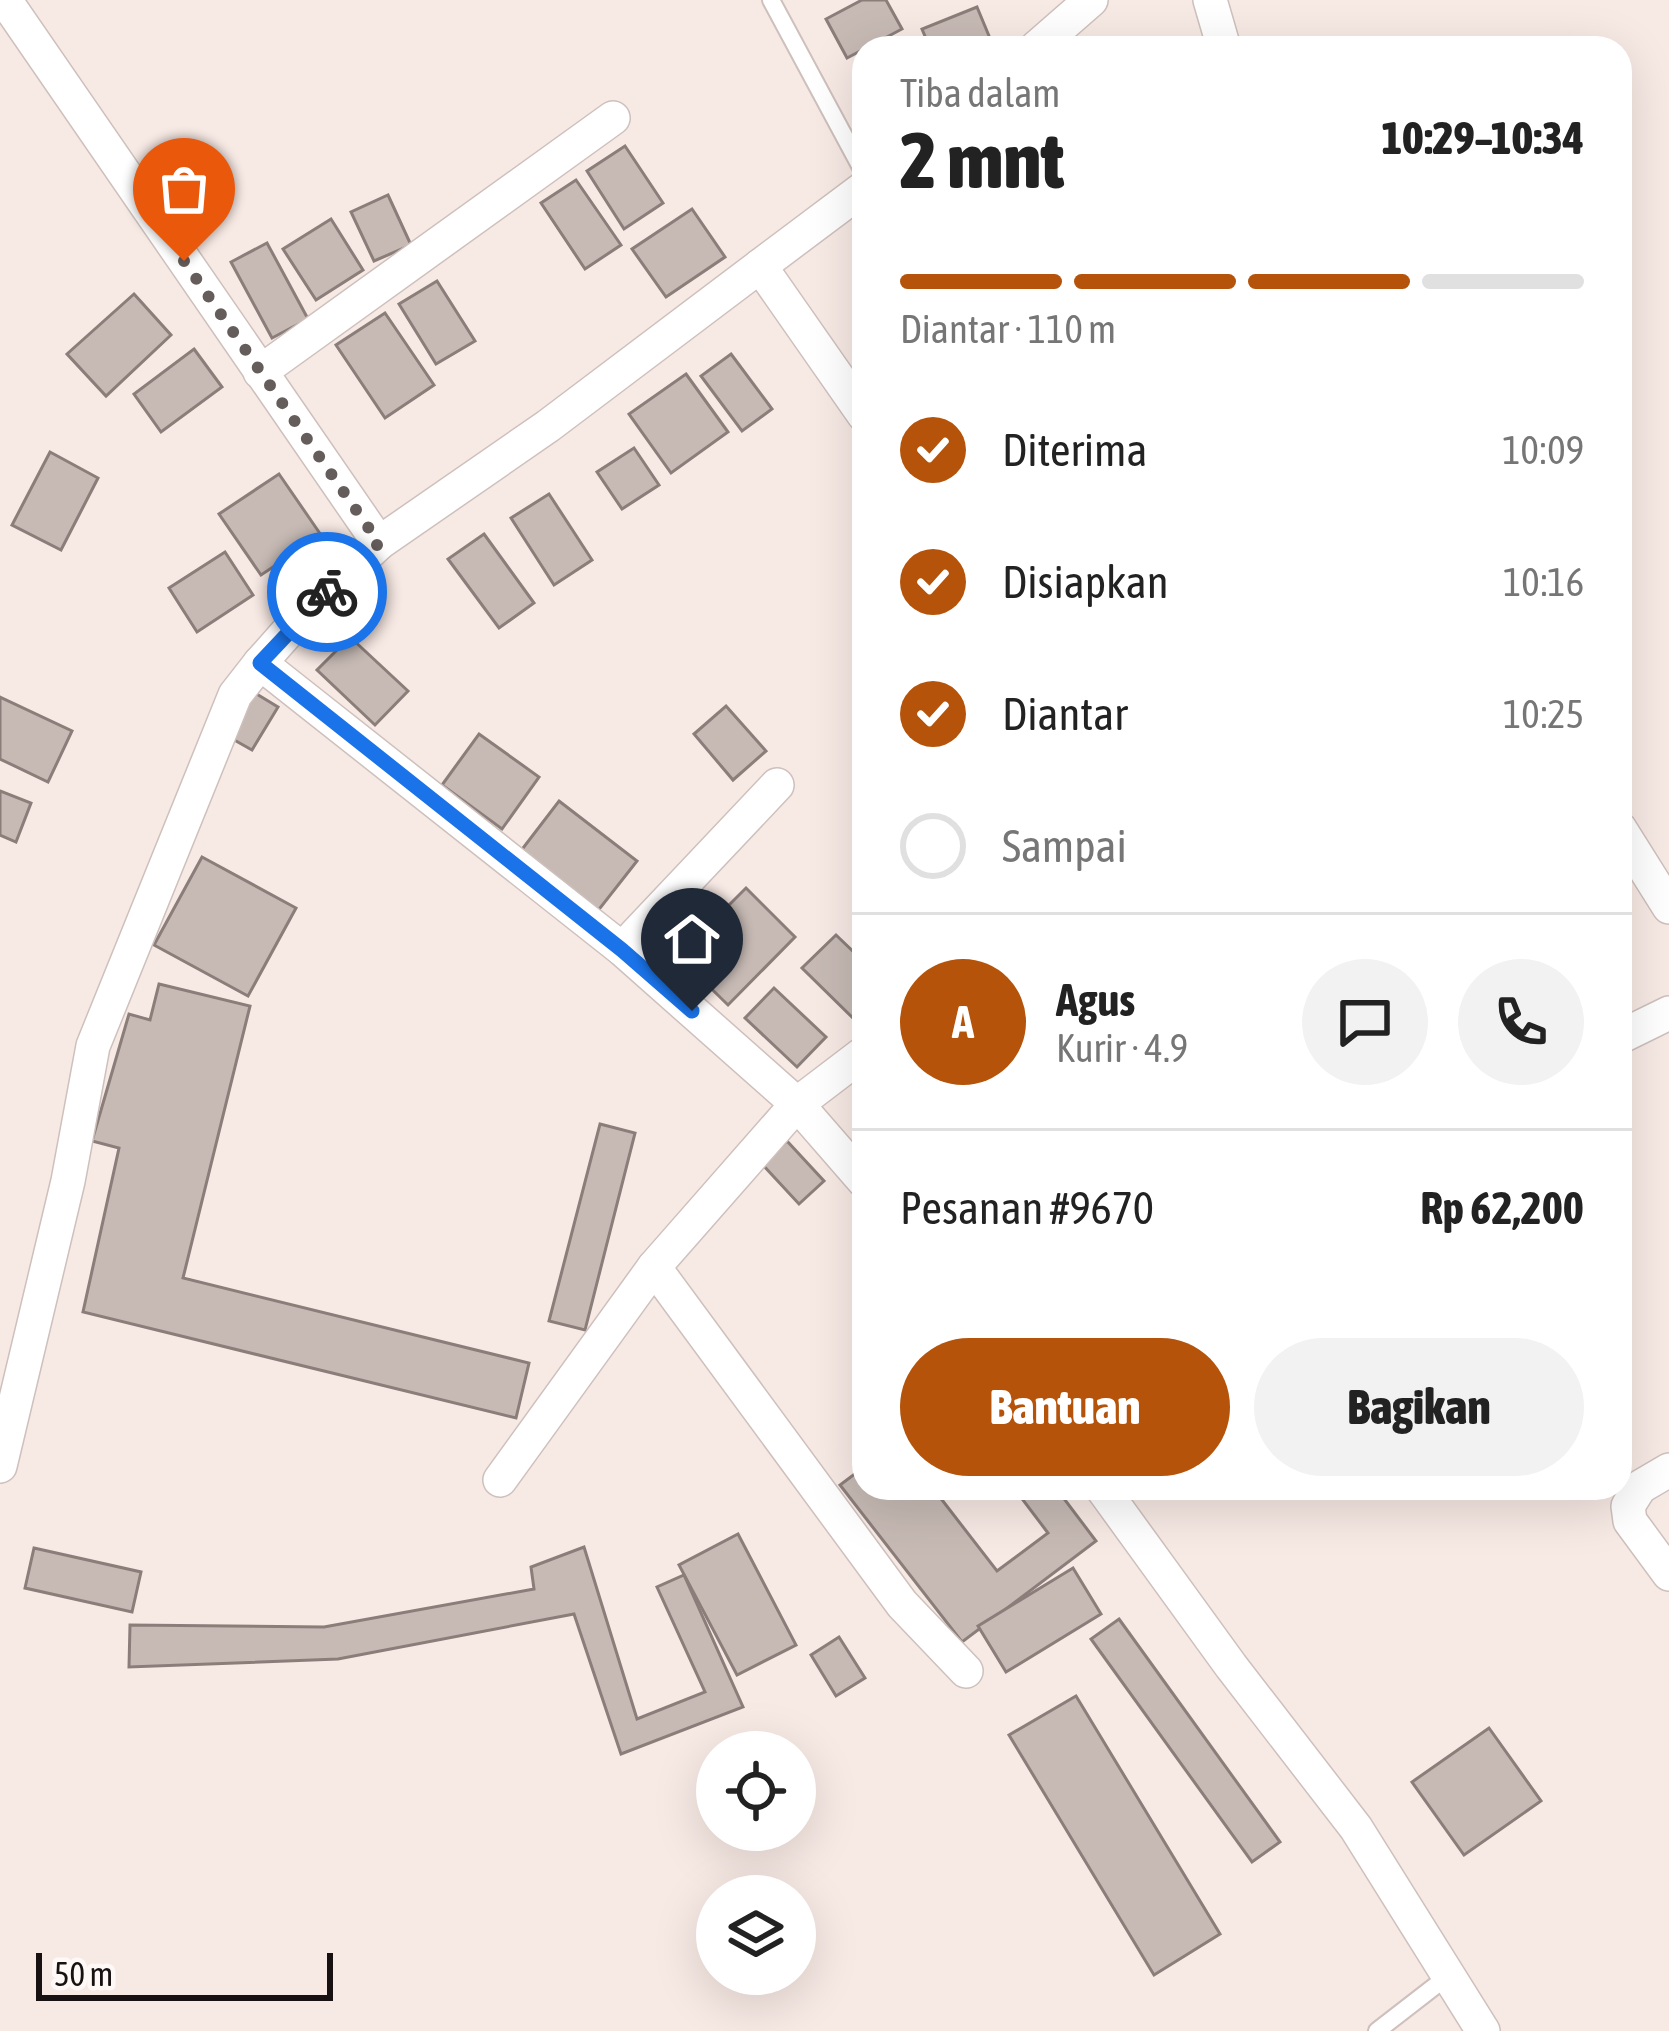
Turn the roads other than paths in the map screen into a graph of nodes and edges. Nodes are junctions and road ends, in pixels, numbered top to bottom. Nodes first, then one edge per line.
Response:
1 (5, 0) edge
2 (771, 0) edge
3 (1091, 0) edge
4 (1210, 0) edge
5 (1050, 36) edge
6 (1220, 36) edge
7 (613, 118) dead end
8 (852, 151) edge
9 (852, 197) edge
10 (760, 266) junction
11 (260, 373) junction
12 (852, 399) edge
13 (379, 543) junction
14 (260, 663) junction
15 (777, 785) dead end
16 (1632, 848) edge
17 (1669, 907) edge
18 (622, 950) junction
19 (1669, 1012) edge
20 (1632, 1031) edge
21 (852, 1062) edge
22 (797, 1104) junction
23 (852, 1167) edge
24 (654, 1267) junction
25 (8, 1396) edge
26 (0, 1466) edge
27 (1669, 1470) edge
28 (500, 1480) dead end
29 (1111, 1500) edge
30 (1632, 1500) edge
31 (1632, 1500) edge
32 (1669, 1574) edge
33 (966, 1671) dead end
34 (1448, 1976) junction
35 (1377, 2031) edge
36 (1483, 2031) edge

1 - 11 street
2 - 8 lane
3 - 5 street
4 - 6 street
7 - 11 street
9 - 10 street
10 - 12 street
10 - 13 street
11 - 13 street
13 - 14 street
14 - 18 street
14 - 25 street
15 - 18 street
16 - 17 street
18 - 22 street
19 - 20 street
21 - 22 street
22 - 23 street
22 - 24 street
24 - 28 street
24 - 33 street
25 - 26 street
27 - 30 street
29 - 34 street
31 - 32 street
34 - 35 lane
34 - 36 street

